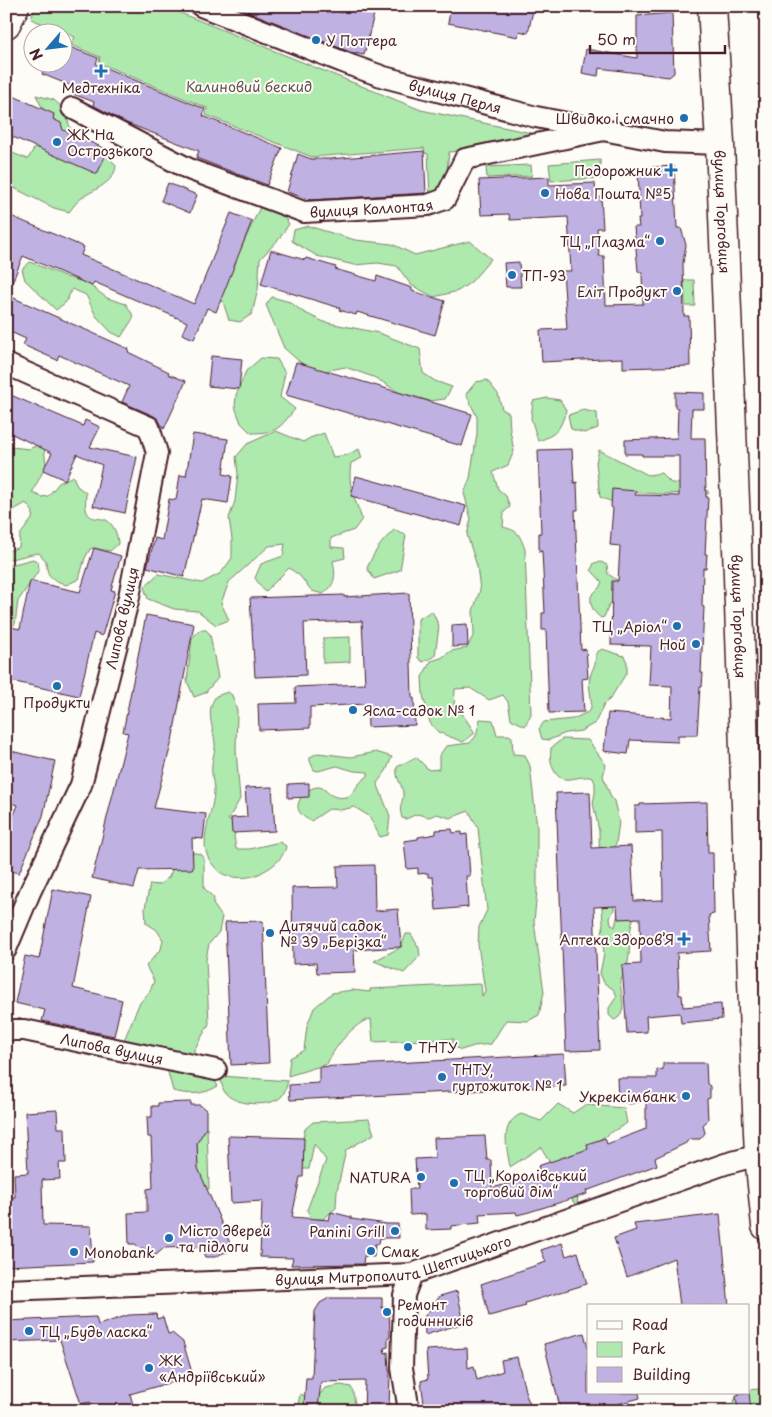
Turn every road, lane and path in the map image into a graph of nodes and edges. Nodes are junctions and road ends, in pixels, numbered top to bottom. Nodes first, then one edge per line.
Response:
1 (15, 6) edge
2 (201, 6) edge
3 (712, 6) edge
4 (6, 24) edge
5 (72, 108) dead end
6 (604, 130) junction
7 (720, 144) junction
8 (6, 364) edge
9 (6, 949) edge
10 (6, 1030) edge
11 (216, 1070) dead end
12 (763, 1154) edge
13 (766, 1226) edge
14 (412, 1274) junction
15 (6, 1290) edge
16 (408, 1411) edge

1 - 4 main road
2 - 6 street, вулиця Перля
3 - 7 main road, вулиця Торговиця
5 - 6 street, вулиця Коллонтая
6 - 7 street, вулиця Перля
7 - 12 main road, вулиця Торговиця
8 - 9 street, Липова вулиця
10 - 11 street, Липова вулиця
12 - 13 main road, вулиця Торговиця
12 - 14 street, вулиця Митрополита Шептицького
14 - 15 street, вулиця Митрополита Шептицького
14 - 16 street

